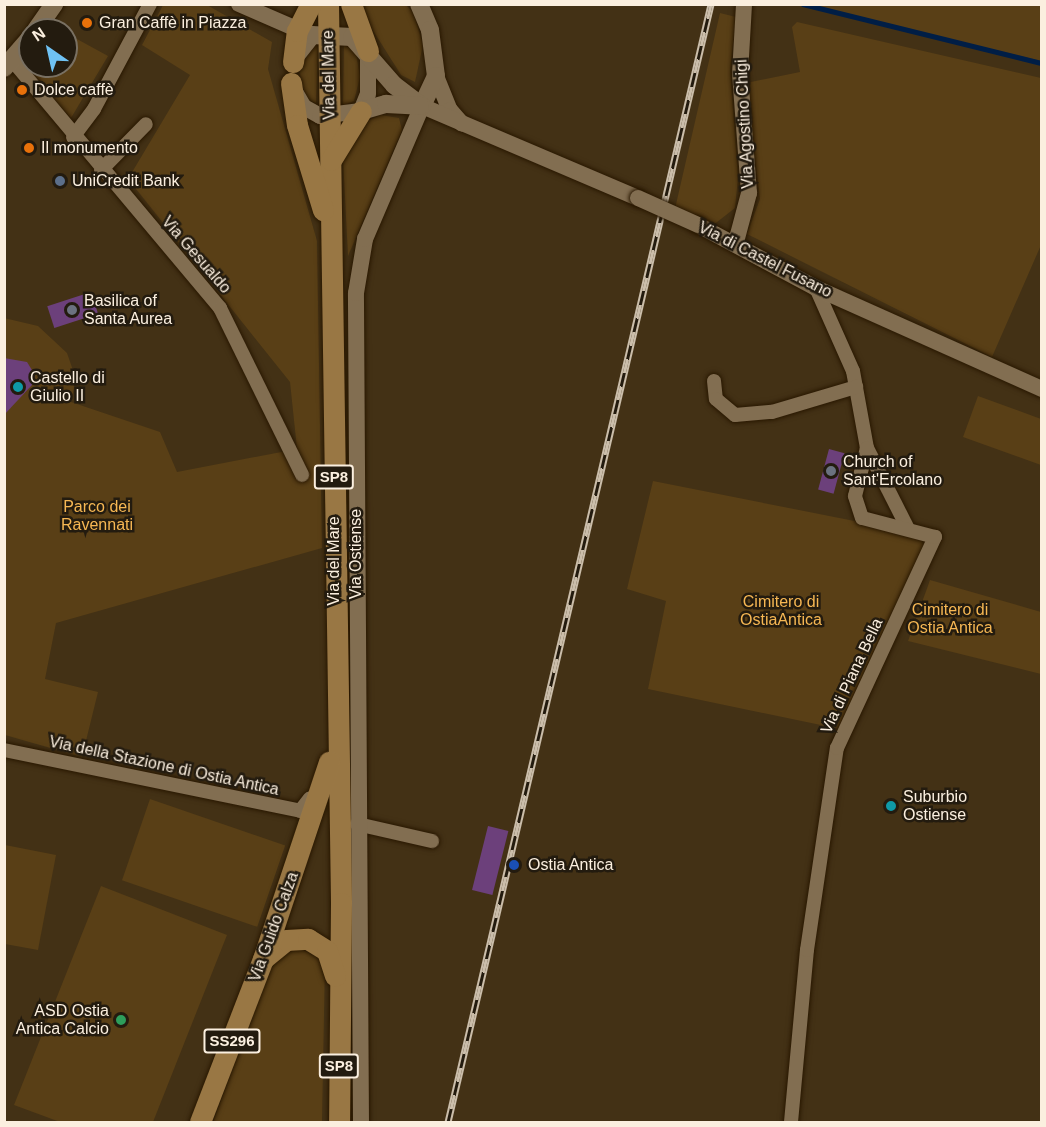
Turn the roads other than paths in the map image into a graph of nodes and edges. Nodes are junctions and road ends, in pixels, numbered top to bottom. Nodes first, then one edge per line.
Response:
1 (54, 4) edge
2 (150, 4) edge
3 (239, 4) edge
4 (311, 4) edge
5 (328, 4) edge
6 (351, 4) edge
7 (419, 4) edge
8 (744, 8) edge
9 (44, 18) edge
10 (272, 22) junction
11 (312, 33) junction
12 (368, 51) junction
13 (18, 52) edge
14 (8, 64) edge
15 (292, 73) junction
16 (436, 76) junction
17 (422, 106) junction
18 (361, 111) junction
19 (329, 117) junction
20 (146, 124) dead end
21 (465, 127) junction
22 (73, 137) junction
23 (331, 161) junction
24 (100, 170) junction
25 (328, 225) junction
26 (736, 242) junction
27 (816, 288) junction
28 (714, 381) dead end
29 (856, 387) junction
30 (1041, 389) edge
31 (867, 448) junction
32 (302, 475) dead end
33 (907, 527) junction
34 (336, 729) junction
35 (4, 750) edge
36 (310, 798) dead end
37 (357, 824) junction
38 (432, 841) dead end
39 (263, 959) junction
40 (339, 1009) junction
41 (200, 1122) edge
42 (339, 1122) edge
43 (361, 1122) edge
44 (790, 1122) edge

1 - 9 main road
2 - 22 street
3 - 10 street
4 - 11 main road
5 - 11 main road, Via del Mare / SP8
6 - 12 main road
7 - 16 main road
8 - 26 street, Via Agostino Chigi
10 - 11 street
10 - 15 street
11 - 12 main road
11 - 15 main road
11 - 19 main road, Via del Mare / SP8
12 - 17 main road
12 - 18 street
13 - 14 main road
14 - 22 street, Via Gesualdo
15 - 19 street
15 - 25 main road
16 - 17 main road, Via Ostiense
16 - 21 street
17 - 18 main road
17 - 21 street, Via di Castel Fusano
17 - 37 street, Via Ostiense
18 - 19 street
18 - 23 main road
19 - 23 main road, Via del Mare / SP8
20 - 24 street
21 - 26 street, Via di Castel Fusano, bridge
22 - 24 street, Via Gesualdo
23 - 25 main road, Via del Mare / SP8
24 - 32 street, Via Gesualdo
25 - 34 main road, Via del Mare / SP8
26 - 27 street, Via di Castel Fusano
27 - 29 street
27 - 30 street, Via di Castel Fusano
28 - 29 street
29 - 31 street
31 - 33 street
31 - 33 street
33 - 44 street, Via di Piana Bella
34 - 39 main road, Via Guido Calza / SS296
34 - 40 main road, Via del Mare / SP8
35 - 36 street, Via della Stazione di Ostia Antica
37 - 38 street
37 - 43 street, Via Ostiense
39 - 40 main road, Via del Mare
39 - 41 main road, Via Guido Calza / SS296
40 - 42 main road, Via del Mare / SP8

